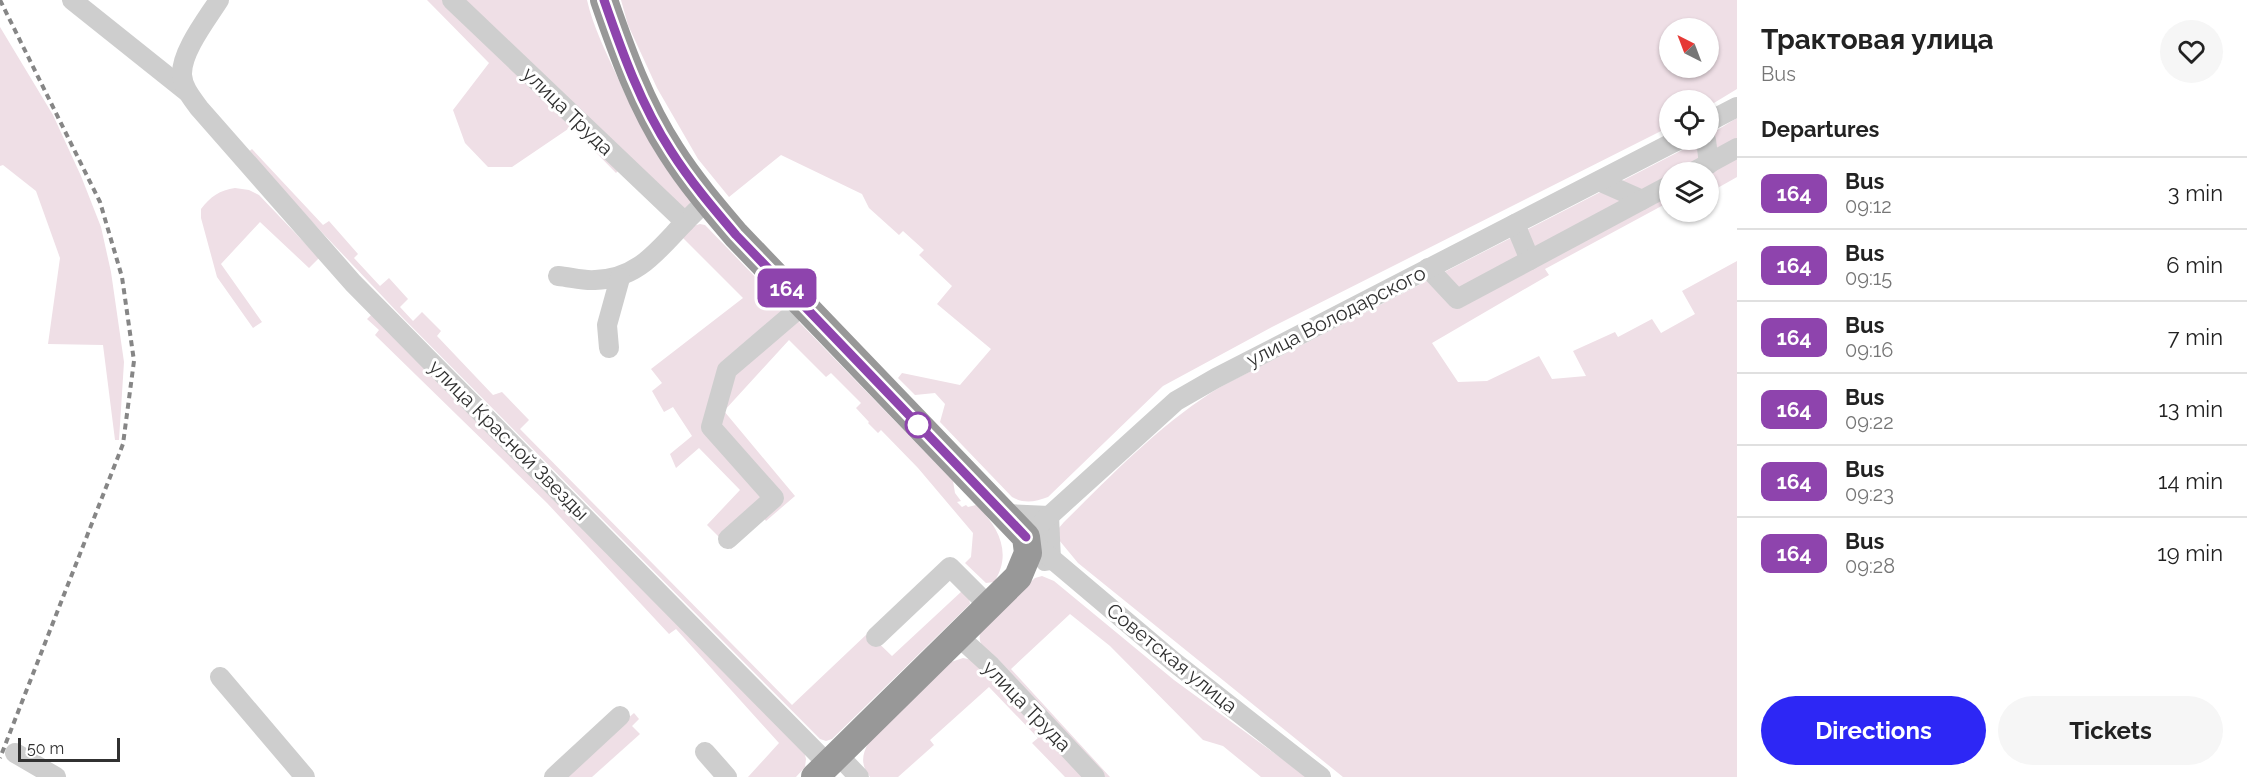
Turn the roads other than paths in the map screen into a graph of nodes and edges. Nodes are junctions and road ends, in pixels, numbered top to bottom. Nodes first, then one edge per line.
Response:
1 (72, 0) edge
2 (219, 0) edge
3 (452, 0) edge
4 (604, 0) edge
5 (186, 91) junction
6 (1737, 107) edge
7 (1719, 116) edge
8 (1737, 148) edge
9 (1659, 150) edge
10 (1712, 162) edge
11 (1599, 181) junction
12 (1659, 191) edge
13 (707, 200) junction
14 (1642, 200) junction
15 (685, 222) junction
16 (1515, 224) junction
17 (1530, 260) junction
18 (1428, 268) junction
19 (558, 276) dead end
20 (620, 278) junction
21 (803, 306) junction
22 (609, 348) dead end
23 (1005, 514) junction
24 (1049, 516) junction
25 (1026, 537) junction
26 (728, 539) dead end
27 (1052, 560) junction
28 (1022, 567) junction
29 (989, 606) junction
30 (958, 636) junction
31 (876, 637) dead end
32 (220, 677) dead end
33 (620, 716) dead end
34 (705, 752) dead end
35 (15, 753) dead end
36 (827, 765) edge
37 (50, 775) edge
38 (305, 777) edge
39 (554, 777) edge
40 (727, 777) edge
41 (859, 777) edge
42 (1095, 777) edge
43 (1321, 777) edge

1 - 5 street, улица Красной Звезды
2 - 5 street
3 - 15 street, улица Труда
4 - 13 highway
5 - 36 street, улица Красной Звезды
6 - 7 street
8 - 10 street
9 - 11 street, улица Володарского
11 - 14 street
11 - 16 street, улица Володарского
12 - 14 street
13 - 15 street
13 - 21 highway
14 - 17 street
15 - 20 street
16 - 17 street
16 - 18 street, улица Володарского
17 - 18 street
18 - 24 street, улица Володарского
19 - 20 street
20 - 22 street
21 - 23 highway
21 - 26 street
23 - 24 street
23 - 25 highway
24 - 25 street, улица Володарского
24 - 27 street
25 - 27 street, Советская улица
25 - 28 highway
27 - 28 street
27 - 43 street, Советская улица
28 - 29 highway
29 - 30 highway
29 - 31 street
30 - 36 highway
30 - 42 street, улица Труда
32 - 38 street
33 - 39 street
34 - 40 street
35 - 37 street
36 - 41 street, улица Красной Звезды

